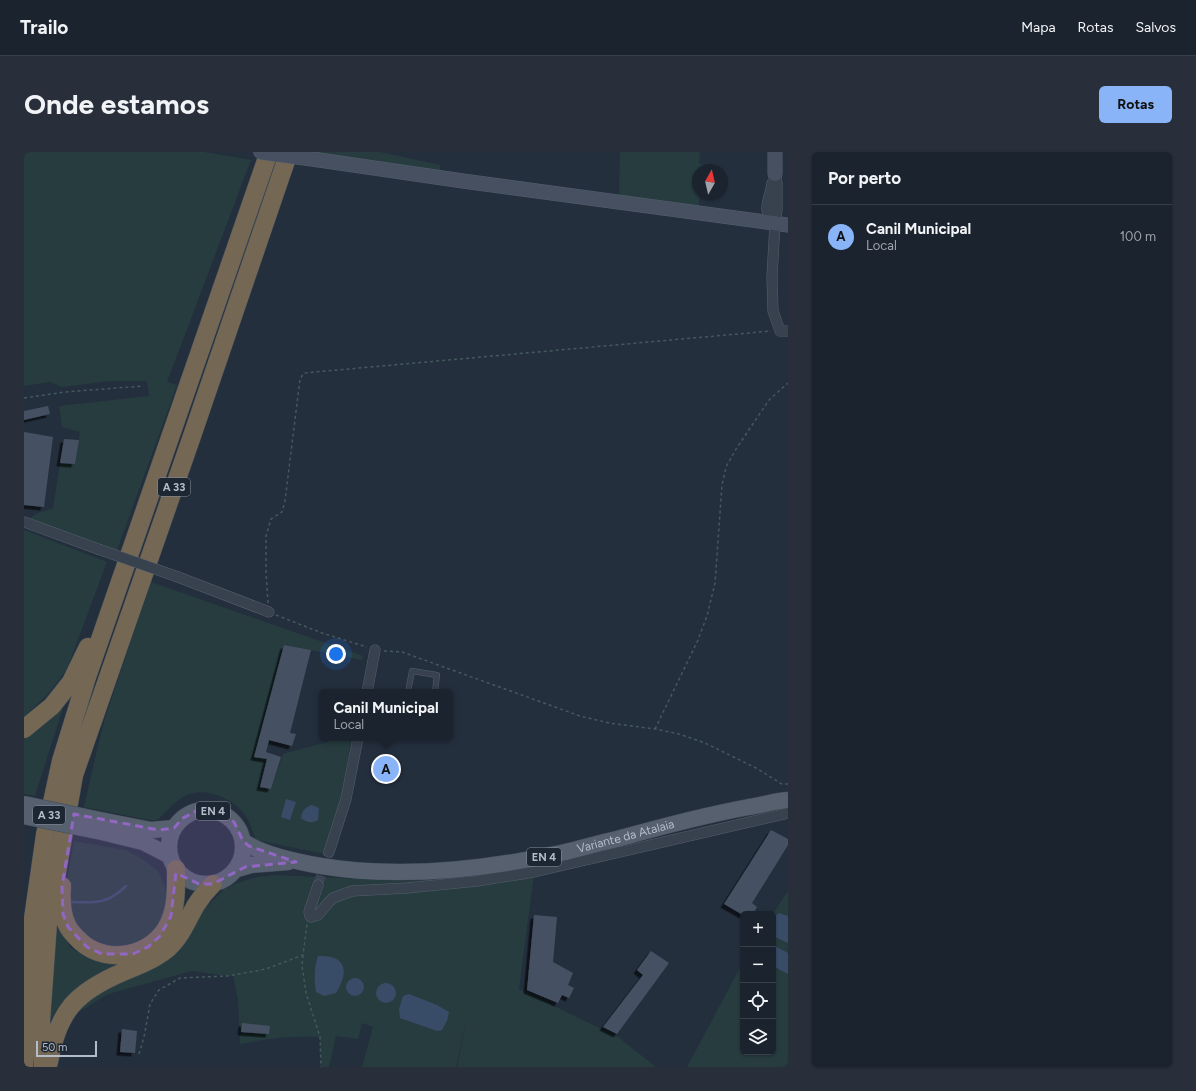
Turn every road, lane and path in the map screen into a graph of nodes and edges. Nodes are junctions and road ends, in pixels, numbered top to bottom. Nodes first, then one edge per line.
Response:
1 (260, 152) edge
2 (269, 152) edge
3 (289, 152) edge
4 (775, 152) edge
5 (775, 174) joint
6 (781, 224) edge
7 (784, 331) edge
8 (788, 383) edge
9 (143, 386) dead end
10 (24, 398) edge
11 (24, 522) edge
12 (123, 574) junction
13 (269, 612) junction
14 (375, 650) junction
15 (368, 689) edge
16 (409, 689) edge
17 (435, 689) edge
18 (93, 719) junction
19 (655, 729) junction
20 (24, 730) edge
21 (357, 741) edge
22 (788, 784) edge
23 (788, 800) edge
24 (24, 804) edge
25 (788, 813) edge
26 (24, 816) edge
27 (104, 827) junction
28 (174, 828) junction
29 (45, 835) junction
30 (243, 841) junction
31 (329, 852) tunnel mouth
32 (173, 862) junction
33 (296, 862) junction
34 (237, 869) junction
35 (213, 884) junction
36 (318, 885) tunnel mouth
37 (24, 897) edge
38 (310, 916) junction
39 (303, 955) junction
40 (139, 1054) dead end
41 (24, 1066) edge
42 (43, 1067) edge
43 (49, 1067) edge
44 (321, 1067) edge

1 - 6 main road, bridge
2 - 12 highway, A 33
3 - 18 highway, A 33
4 - 5 main road
5 - 6 street
6 - 7 street
7 - 13 path
8 - 19 path
9 - 10 path
11 - 13 street, bridge
12 - 20 highway
12 - 29 highway, A 33
13 - 14 path
14 - 15 street
14 - 19 path
16 - 17 lane
18 - 32 highway
18 - 42 highway, A 33
19 - 22 path
21 - 31 street
23 - 33 main road, Variante da Atalaia / EN 4
24 - 27 main road, bridge
25 - 38 street
26 - 27 main road, bridge
27 - 28 main road
27 - 32 main road
28 - 30 main road, EN 4
28 - 32 main road
29 - 37 highway
29 - 41 highway, A 33
30 - 33 main road, Variante da Atalaia / EN 4
30 - 34 main road
32 - 35 main road
33 - 34 main road, Variante da Atalaia / EN 4
34 - 35 main road, Variante da Atalaia / EN 4
35 - 43 highway
36 - 38 street
38 - 39 path
39 - 40 path
39 - 44 path

